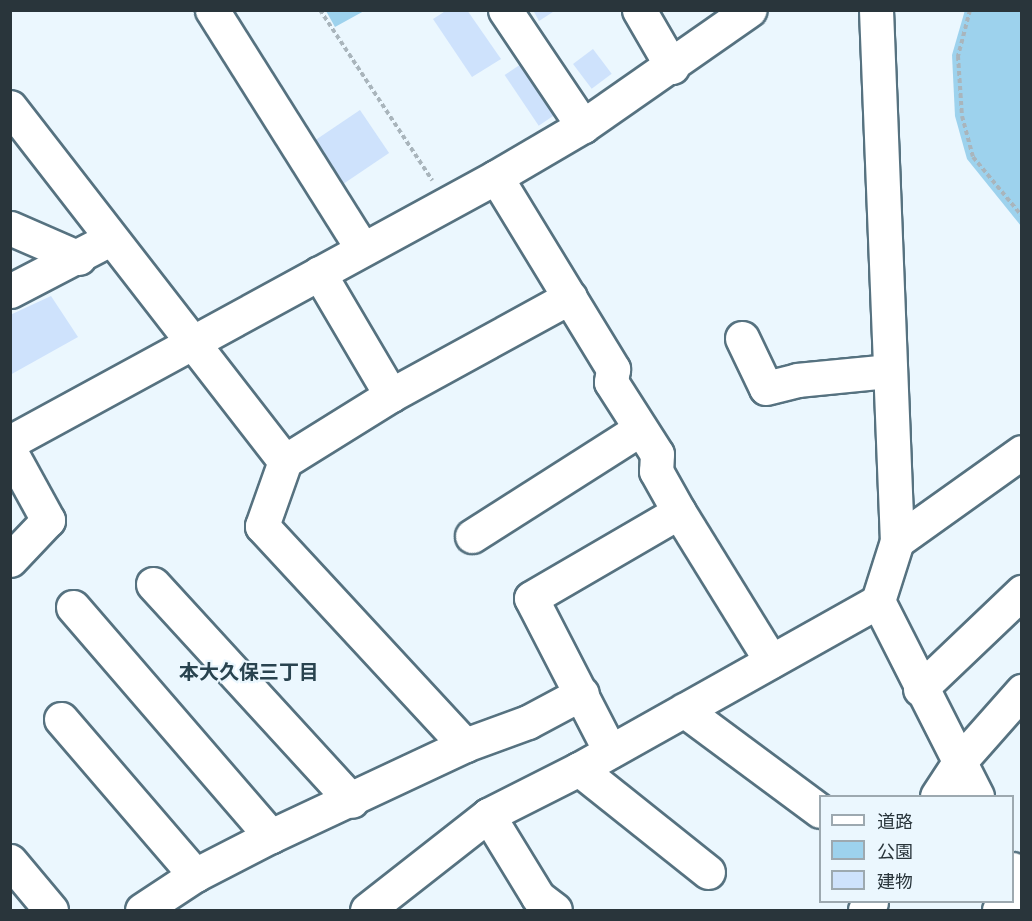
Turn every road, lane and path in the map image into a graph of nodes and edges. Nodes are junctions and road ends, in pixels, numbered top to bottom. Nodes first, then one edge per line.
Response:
1 (212, 10) edge
2 (320, 10) edge
3 (505, 10) edge
4 (639, 10) edge
5 (749, 10) edge
6 (876, 10) edge
7 (970, 10) edge
8 (672, 67) junction
9 (10, 107) edge
10 (583, 126) junction
11 (496, 177) junction
12 (447, 203) junction
13 (1022, 216) edge
14 (10, 228) edge
15 (110, 239) junction
16 (362, 248) junction
17 (79, 258) junction
18 (319, 273) junction
19 (10, 291) edge
20 (570, 297) junction
21 (742, 338) dead end
22 (190, 342) junction
23 (888, 370) junction
24 (391, 395) junction
25 (640, 429) junction
26 (10, 442) edge
27 (10, 451) edge
28 (1022, 452) edge
29 (285, 461) junction
30 (679, 512) junction
31 (472, 536) dead end
32 (897, 541) junction
33 (10, 560) edge
34 (153, 584) dead end
35 (1022, 592) edge
36 (878, 601) junction
37 (73, 608) dead end
38 (771, 661) junction
39 (920, 689) junction
40 (1022, 691) edge
41 (582, 693) junction
42 (684, 710) junction
43 (61, 718) dead end
44 (465, 745) junction
45 (610, 752) junction
46 (960, 761) junction
47 (579, 769) junction
48 (939, 795) edge
49 (977, 795) edge
50 (352, 801) junction
51 (819, 810) edge
52 (488, 815) junction
53 (271, 836) junction
54 (10, 861) edge
55 (708, 872) dead end
56 (195, 875) junction
57 (51, 910) edge
58 (142, 910) edge
59 (367, 910) edge
60 (555, 910) edge

1 - 16 street
2 - 12 path
3 - 10 street
4 - 8 street
5 - 8 street
6 - 23 street
7 - 13 path
8 - 10 street
9 - 15 street
10 - 11 street
11 - 12 street
11 - 20 street
12 - 16 street
14 - 17 street
15 - 17 street
15 - 22 street
16 - 18 street
17 - 19 street
18 - 22 street
18 - 24 street
20 - 24 street
20 - 25 street
21 - 23 street
22 - 26 street
22 - 29 street
23 - 32 street
24 - 29 street
25 - 30 street
25 - 31 street
27 - 33 street
28 - 32 street
29 - 44 street
30 - 38 street
30 - 41 street
32 - 36 street
34 - 50 street
35 - 39 street
36 - 38 street
36 - 39 street
37 - 53 street
38 - 42 street
39 - 46 street
40 - 46 street
41 - 44 street
41 - 45 street
42 - 45 street
42 - 51 street
43 - 56 street
44 - 50 street
45 - 47 street
46 - 48 street
46 - 49 street
47 - 52 street
47 - 55 street
50 - 53 street
52 - 59 street
52 - 60 street
53 - 56 street
54 - 57 street
56 - 58 street

